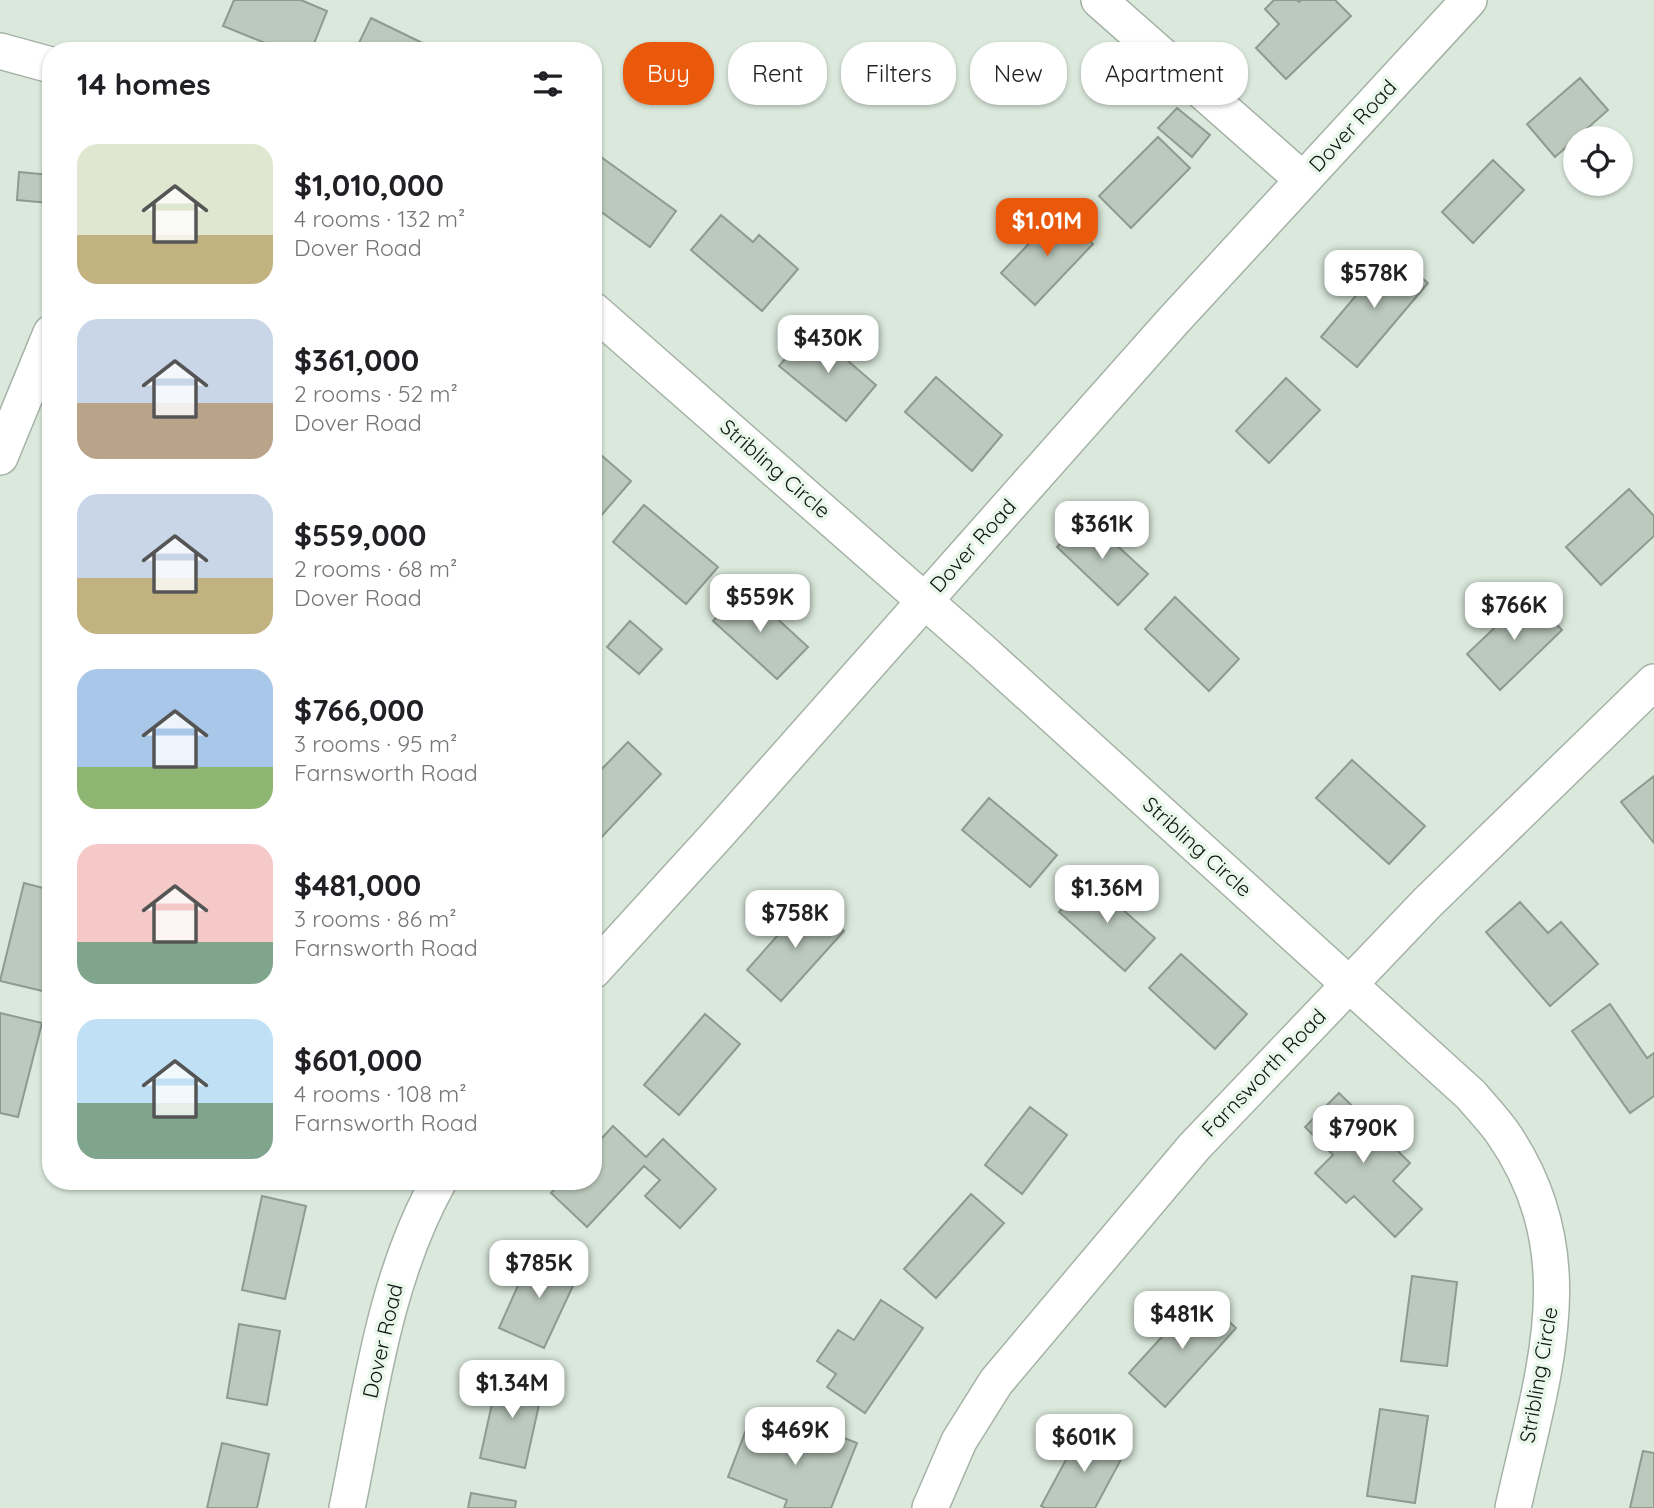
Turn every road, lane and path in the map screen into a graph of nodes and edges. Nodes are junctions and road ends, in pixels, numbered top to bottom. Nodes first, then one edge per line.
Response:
1 (1099, 0) edge
2 (1469, 0) edge
3 (0, 51) edge
4 (42, 63) edge
5 (1303, 180) junction
6 (602, 318) edge
7 (42, 354) edge
8 (0, 457) edge
9 (925, 601) junction
10 (1654, 682) edge
11 (602, 961) edge
12 (1349, 985) junction
13 (435, 1190) edge
14 (347, 1508) edge
15 (930, 1508) edge
16 (1513, 1508) edge

1 - 5 street
2 - 5 street, Dover Road
3 - 4 street
5 - 9 street, Dover Road
6 - 9 street, Stribling Circle
7 - 8 street
9 - 11 street, Dover Road
9 - 12 street, Stribling Circle
10 - 12 street, Farnsworth Road
12 - 15 street, Farnsworth Road
12 - 16 street, Stribling Circle
13 - 14 street, Dover Road

